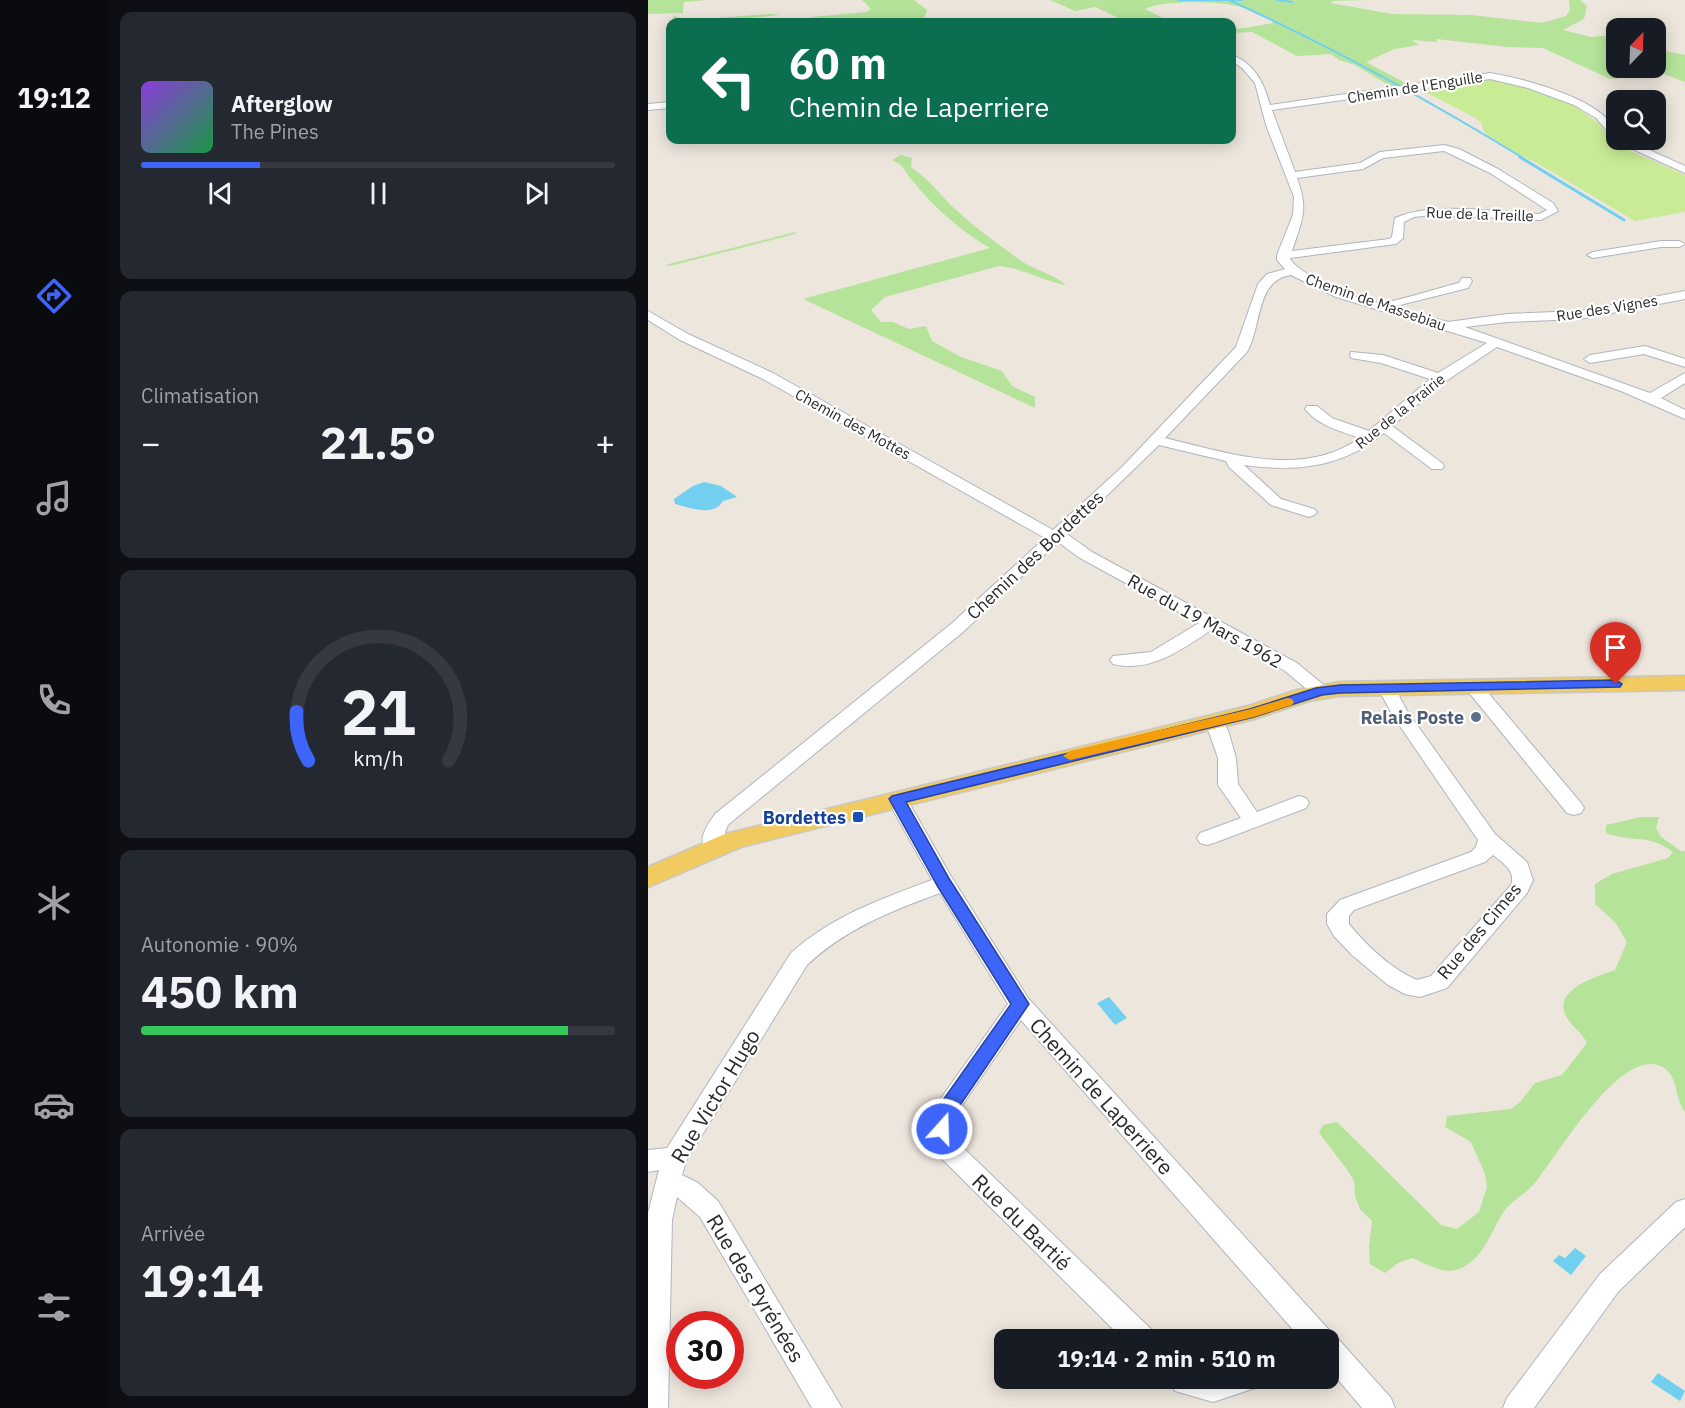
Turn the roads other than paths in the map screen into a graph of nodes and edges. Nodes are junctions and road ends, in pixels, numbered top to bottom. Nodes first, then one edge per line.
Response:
1 (1236, 60) edge
2 (666, 105) edge
3 (648, 107) edge
4 (1267, 108) junction
5 (1606, 123) edge
6 (1642, 150) edge
7 (1685, 170) edge
8 (1290, 176) junction
9 (1683, 246) edge
10 (1283, 255) junction
11 (1593, 255) dead end
12 (1292, 270) junction
13 (1466, 281) dead end
14 (1685, 295) edge
15 (1381, 306) junction
16 (648, 315) edge
17 (1494, 320) junction
18 (1447, 326) junction
19 (1474, 334) junction
20 (1496, 343) junction
21 (1356, 355) dead end
22 (1590, 359) dead end
23 (1685, 363) edge
24 (1685, 377) edge
25 (1439, 378) junction
26 (1651, 399) junction
27 (1312, 409) dead end
28 (1685, 415) edge
29 (1382, 425) junction
30 (1370, 436) junction
31 (1400, 438) junction
32 (1157, 440) junction
33 (1353, 449) junction
34 (1232, 457) junction
35 (1437, 466) dead end
36 (1309, 512) dead end
37 (1052, 541) junction
38 (1209, 624) junction
39 (1119, 660) dead end
40 (1685, 683) edge
41 (1473, 686) junction
42 (1387, 688) junction
43 (1320, 691) junction
44 (1214, 721) junction
45 (897, 799) junction
46 (1299, 803) dead end
47 (1574, 808) dead end
48 (1253, 821) junction
49 (1207, 838) dead end
50 (1488, 839) junction
51 (724, 844) junction
52 (648, 879) edge
53 (944, 883) junction
54 (1020, 1004) junction
55 (648, 1161) edge
56 (672, 1170) junction
57 (1685, 1210) edge
58 (1132, 1329) edge
59 (1310, 1329) edge
60 (1339, 1361) edge
61 (654, 1408) edge
62 (828, 1408) edge
63 (1381, 1408) edge
64 (1517, 1408) edge

1 - 4 street
2 - 3 street
4 - 5 street, Chemin de l'Enguille
4 - 8 street
6 - 7 street, Chemin de l'Enguille
8 - 10 street
8 - 10 street, Rue de la Treille
9 - 11 street
10 - 12 street, Chemin de Massebiau
12 - 15 street, Chemin de Massebiau
12 - 32 street, Chemin des Bordettes
13 - 15 street
14 - 17 street, Rue des Vignes
15 - 18 street, Chemin de Massebiau
16 - 37 street, Chemin des Mottes
17 - 18 street, Rue des Vignes
17 - 19 street
18 - 19 street, Chemin de Massebiau
19 - 20 street, Chemin de Massebiau
20 - 25 street, Rue de la Prairie
20 - 26 street, Chemin de Massebiau
21 - 25 street
22 - 23 street
24 - 26 street
25 - 29 street, Rue de la Prairie
26 - 28 street, Chemin de Massebiau
27 - 30 street
29 - 30 street, Rue de la Prairie
29 - 31 street
30 - 33 street, Rue de la Prairie
31 - 33 street
31 - 35 street
32 - 34 street, Rue de la Prairie
32 - 37 street, Chemin des Bordettes
33 - 34 street, Rue de la Prairie
34 - 36 street
37 - 38 street, Rue du 19 Mars 1962
37 - 51 street, Chemin des Bordettes
38 - 39 street
38 - 43 street, Rue du 19 Mars 1962
40 - 41 main road
41 - 42 main road
41 - 47 street
42 - 43 main road
42 - 50 street, Rue des Cimes
43 - 44 main road
44 - 45 main road
44 - 48 street
45 - 51 main road
45 - 53 street, Chemin de Laperriere
46 - 48 street
48 - 49 street
50 - 50 street, Rue des Cimes
51 - 52 main road
53 - 54 street, Chemin de Laperriere
53 - 56 street, Rue Victor Hugo
54 - 58 street, Rue du Bartié
54 - 59 street, Chemin de Laperriere
55 - 56 street
56 - 61 street, Rue Victor Hugo
56 - 62 street, Rue des Pyrénées
57 - 64 street
60 - 63 street, Chemin de Laperriere

